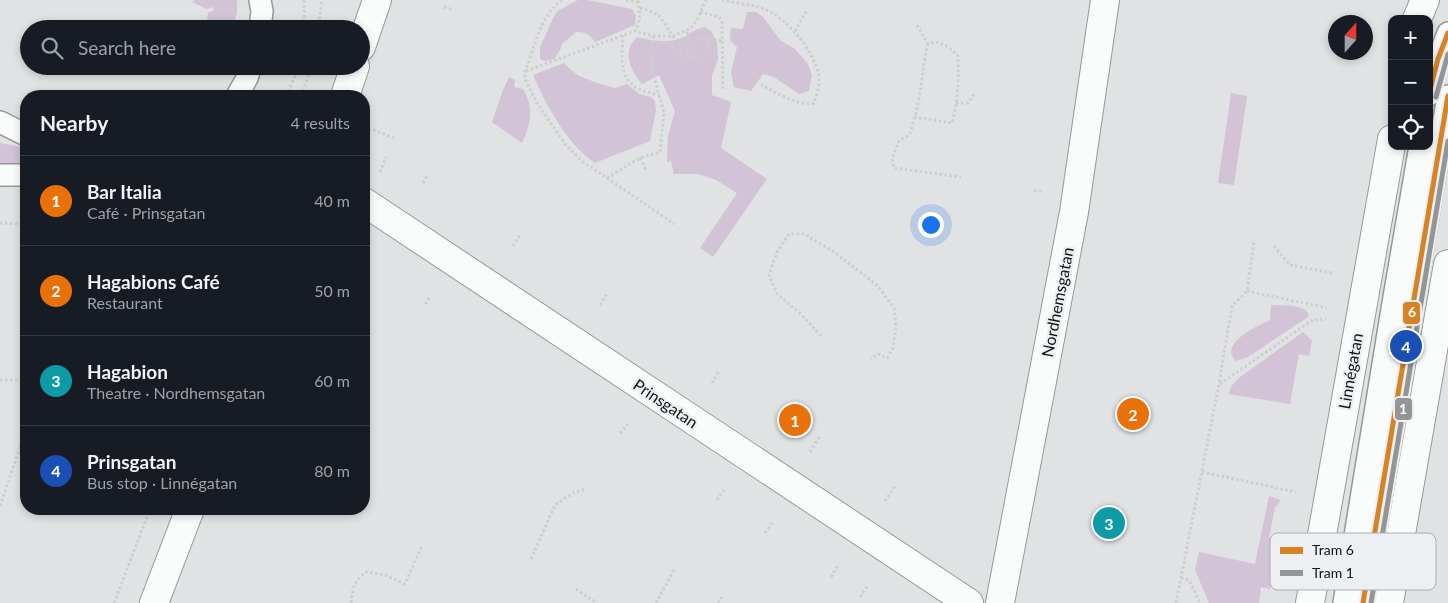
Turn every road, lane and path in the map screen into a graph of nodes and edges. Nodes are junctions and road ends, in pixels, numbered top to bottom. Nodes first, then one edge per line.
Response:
1 (260, 0) edge
2 (304, 0) edge
3 (322, 0) edge
4 (377, 0) edge
5 (562, 0) edge
6 (626, 0) edge
7 (706, 0) edge
8 (722, 0) edge
9 (1105, 0) edge
10 (1425, 0) edge
11 (638, 1) edge
12 (444, 7) dead end
13 (640, 8) junction
14 (451, 9) dead end
15 (807, 10) dead end
16 (700, 12) junction
17 (1419, 15) edge
18 (261, 20) edge
19 (305, 20) edge
20 (319, 20) edge
21 (370, 21) edge
22 (917, 25) dead end
23 (687, 29) junction
24 (635, 31) junction
25 (795, 31) junction
26 (1448, 33) edge
27 (623, 35) junction
28 (654, 36) junction
29 (673, 36) junction
30 (710, 39) junction
31 (722, 41) junction
32 (688, 43) junction
33 (928, 44) junction
34 (688, 57) junction
35 (525, 72) junction
36 (248, 75) edge
37 (296, 75) edge
38 (309, 75) edge
39 (352, 75) edge
40 (1433, 79) edge
41 (760, 85) dead end
42 (723, 89) dead end
43 (240, 90) edge
44 (289, 90) edge
45 (303, 90) edge
46 (347, 90) edge
47 (659, 94) junction
48 (974, 94) dead end
49 (1448, 96) edge
50 (956, 103) junction
51 (914, 116) junction
52 (0, 122) edge
53 (370, 128) edge
54 (20, 132) edge
55 (394, 138) dead end
56 (1390, 150) edge
57 (1419, 150) edge
58 (640, 158) junction
59 (646, 170) dead end
60 (0, 174) edge
61 (428, 174) dead end
62 (20, 175) edge
63 (960, 176) dead end
64 (607, 178) junction
65 (423, 183) dead end
66 (370, 206) edge
67 (0, 223) edge
68 (20, 224) edge
69 (674, 224) dead end
70 (520, 235) dead end
71 (1254, 242) dead end
72 (513, 246) dead end
73 (1274, 246) dead end
74 (1448, 268) edge
75 (1338, 274) dead end
76 (1247, 291) junction
77 (607, 294) dead end
78 (430, 297) dead end
79 (425, 304) dead end
80 (600, 306) dead end
81 (1331, 309) dead end
82 (1329, 319) dead end
83 (821, 336) dead end
84 (871, 359) dead end
85 (719, 371) dead end
86 (0, 380) edge
87 (20, 380) edge
88 (712, 383) dead end
89 (1219, 384) junction
90 (628, 424) dead end
91 (620, 433) dead end
92 (820, 436) dead end
93 (20, 448) edge
94 (810, 452) dead end
95 (1202, 472) junction
96 (896, 486) dead end
97 (586, 489) dead end
98 (725, 490) dead end
99 (1299, 493) dead end
100 (717, 500) dead end
101 (885, 501) dead end
102 (0, 506) edge
103 (148, 515) edge
104 (188, 515) edge
105 (772, 522) dead end
106 (765, 533) dead end
107 (1322, 533) edge
108 (1355, 533) edge
109 (1375, 533) edge
110 (1401, 533) edge
111 (422, 546) dead end
112 (531, 559) dead end
113 (838, 565) dead end
114 (675, 568) dead end
115 (831, 577) dead end
116 (1181, 578) junction
117 (868, 585) dead end
118 (576, 589) dead end
119 (1312, 590) edge
120 (1346, 590) edge
121 (1365, 590) edge
122 (1391, 590) edge
123 (722, 597) dead end
124 (860, 597) dead end
125 (114, 603) edge
126 (154, 603) edge
127 (351, 603) edge
128 (597, 603) edge
129 (656, 603) edge
130 (718, 603) edge
131 (969, 603) edge
132 (1000, 603) edge
133 (1176, 603) edge
134 (1200, 603) edge
135 (1310, 603) edge
136 (1344, 603) edge
137 (1363, 603) edge
138 (1389, 603) edge

1 - 18 lane
2 - 19 path
3 - 20 path
4 - 21 street
5 - 35 path
6 - 11 path
7 - 16 path
8 - 25 path
9 - 132 street, Nordhemsgatan
10 - 17 street
11 - 13 path
12 - 14 path
13 - 24 path
13 - 29 path
15 - 25 path
16 - 23 path
16 - 31 path
22 - 33 path
23 - 29 path
23 - 32 path
24 - 27 path
24 - 28 path
25 - 41 path
26 - 40 lane
27 - 35 path
27 - 47 path
28 - 29 path
28 - 47 path
29 - 34 path
30 - 31 path
30 - 32 path
30 - 34 path
31 - 42 path
32 - 34 path
33 - 50 path
33 - 51 path
35 - 64 path
36 - 43 lane
37 - 44 path
38 - 45 path
39 - 46 street
47 - 58 path
48 - 50 path
49 - 109 lane
50 - 51 path
51 - 63 path
52 - 54 lane
53 - 55 path
56 - 107 street, Linnégatan
57 - 108 lane
58 - 59 path
58 - 64 path
60 - 62 lane
61 - 65 path
64 - 69 path
66 - 131 street, Prinsgatan
67 - 68 path
70 - 72 path
71 - 76 path
73 - 75 path
74 - 110 street
76 - 81 path
76 - 89 path
77 - 80 path
78 - 79 path
82 - 89 path
83 - 84 path
85 - 88 path
86 - 87 path
89 - 95 path
90 - 91 path
92 - 94 path
93 - 102 path
95 - 99 path
95 - 116 path
96 - 101 path
97 - 112 path
98 - 100 path
103 - 125 path
104 - 126 street
105 - 106 path
111 - 127 path
113 - 115 path
114 - 129 path
116 - 133 path
116 - 134 path
117 - 124 path
118 - 128 path
119 - 135 street, Linnégatan
120 - 136 lane
121 - 137 lane
122 - 138 street
123 - 130 path

